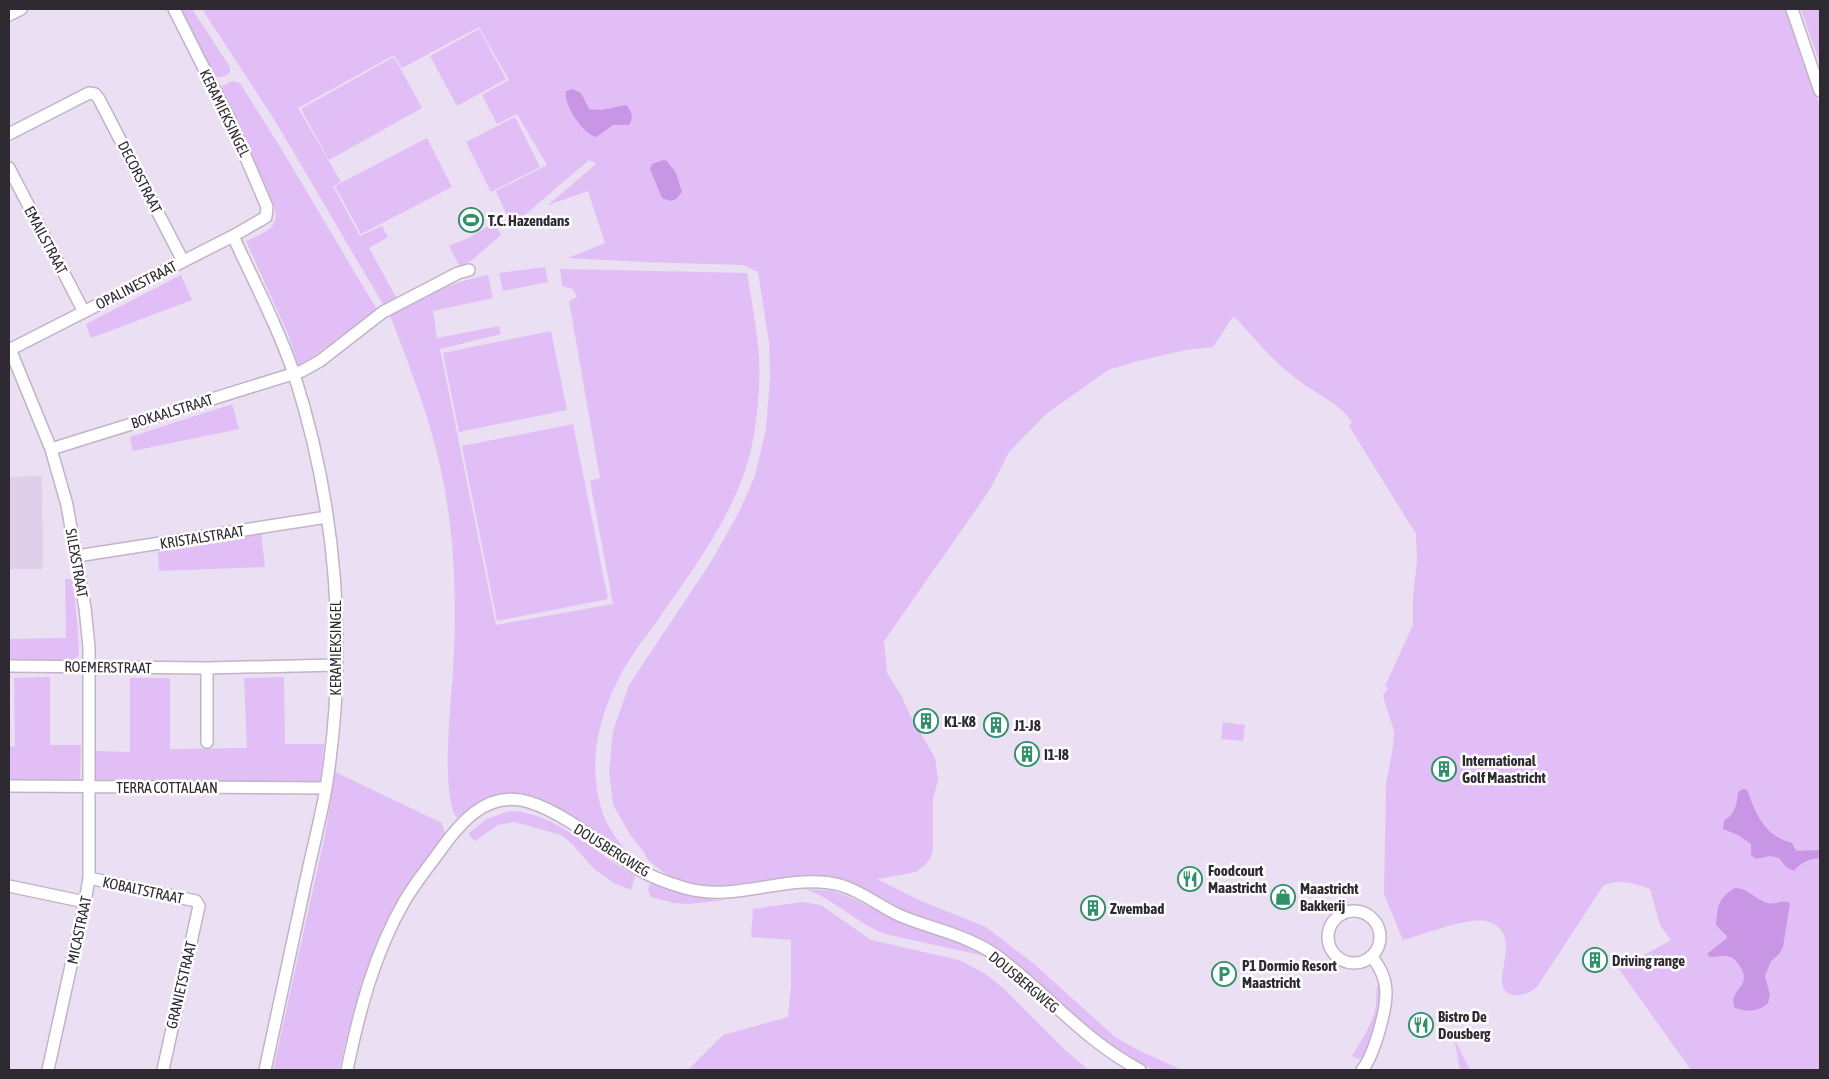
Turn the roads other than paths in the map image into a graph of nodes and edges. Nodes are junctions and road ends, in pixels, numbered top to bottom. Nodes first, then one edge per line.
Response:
1 (21, 9) edge
2 (174, 9) edge
3 (1792, 9) edge
4 (9, 15) edge
5 (1820, 91) edge
6 (9, 134) edge
7 (9, 168) edge
8 (264, 220) joint
9 (233, 236) junction
10 (183, 261) junction
11 (469, 270) dead end
12 (84, 312) junction
13 (9, 349) edge
14 (298, 372) junction
15 (51, 449) junction
16 (327, 517) junction
17 (77, 556) junction
18 (337, 665) junction
19 (9, 666) edge
20 (88, 666) junction
21 (207, 668) junction
22 (207, 742) dead end
23 (9, 786) edge
24 (89, 787) junction
25 (326, 788) junction
26 (89, 878) junction
27 (9, 886) edge
28 (196, 901) joint
29 (85, 902) junction
30 (1372, 957) junction
31 (48, 1070) edge
32 (162, 1070) edge
33 (265, 1070) edge
34 (347, 1070) edge
35 (1140, 1070) edge
36 (1362, 1070) edge

1 - 4 street
2 - 8 street, KERAMIEKSINGEL
3 - 5 street
6 - 10 street, DECORSTRAAT
7 - 12 street, EMAILSTRAAT
8 - 9 street, OPALINESTRAAT
9 - 10 street, OPALINESTRAAT
9 - 14 street, KERAMIEKSINGEL
10 - 12 street, OPALINESTRAAT
11 - 14 street, BOKAALSTRAAT
12 - 13 street, OPALINESTRAAT
13 - 15 street, SILEXSTRAAT
14 - 15 street, BOKAALSTRAAT
14 - 16 street, KERAMIEKSINGEL
15 - 17 street, SILEXSTRAAT
16 - 17 street, KRISTALSTRAAT
16 - 18 street, KERAMIEKSINGEL
17 - 20 street, SILEXSTRAAT
18 - 21 street, ROEMERSTRAAT
18 - 25 street, KERAMIEKSINGEL
19 - 20 street, ROEMERSTRAAT
20 - 21 street, ROEMERSTRAAT
20 - 24 street, SILEXSTRAAT
21 - 22 street
23 - 24 street, TERRA COTTALAAN
24 - 25 street, TERRA COTTALAAN
24 - 26 street, MICASTRAAT
25 - 33 street, KERAMIEKSINGEL
26 - 28 street, KOBALTSTRAAT
26 - 29 street, MICASTRAAT
27 - 29 street, KOBALTSTRAAT
28 - 32 street, GRANIETSTRAAT
29 - 31 street, MICASTRAAT
30 - 30 street
30 - 36 street
34 - 35 street, DOUSBERGWEG

